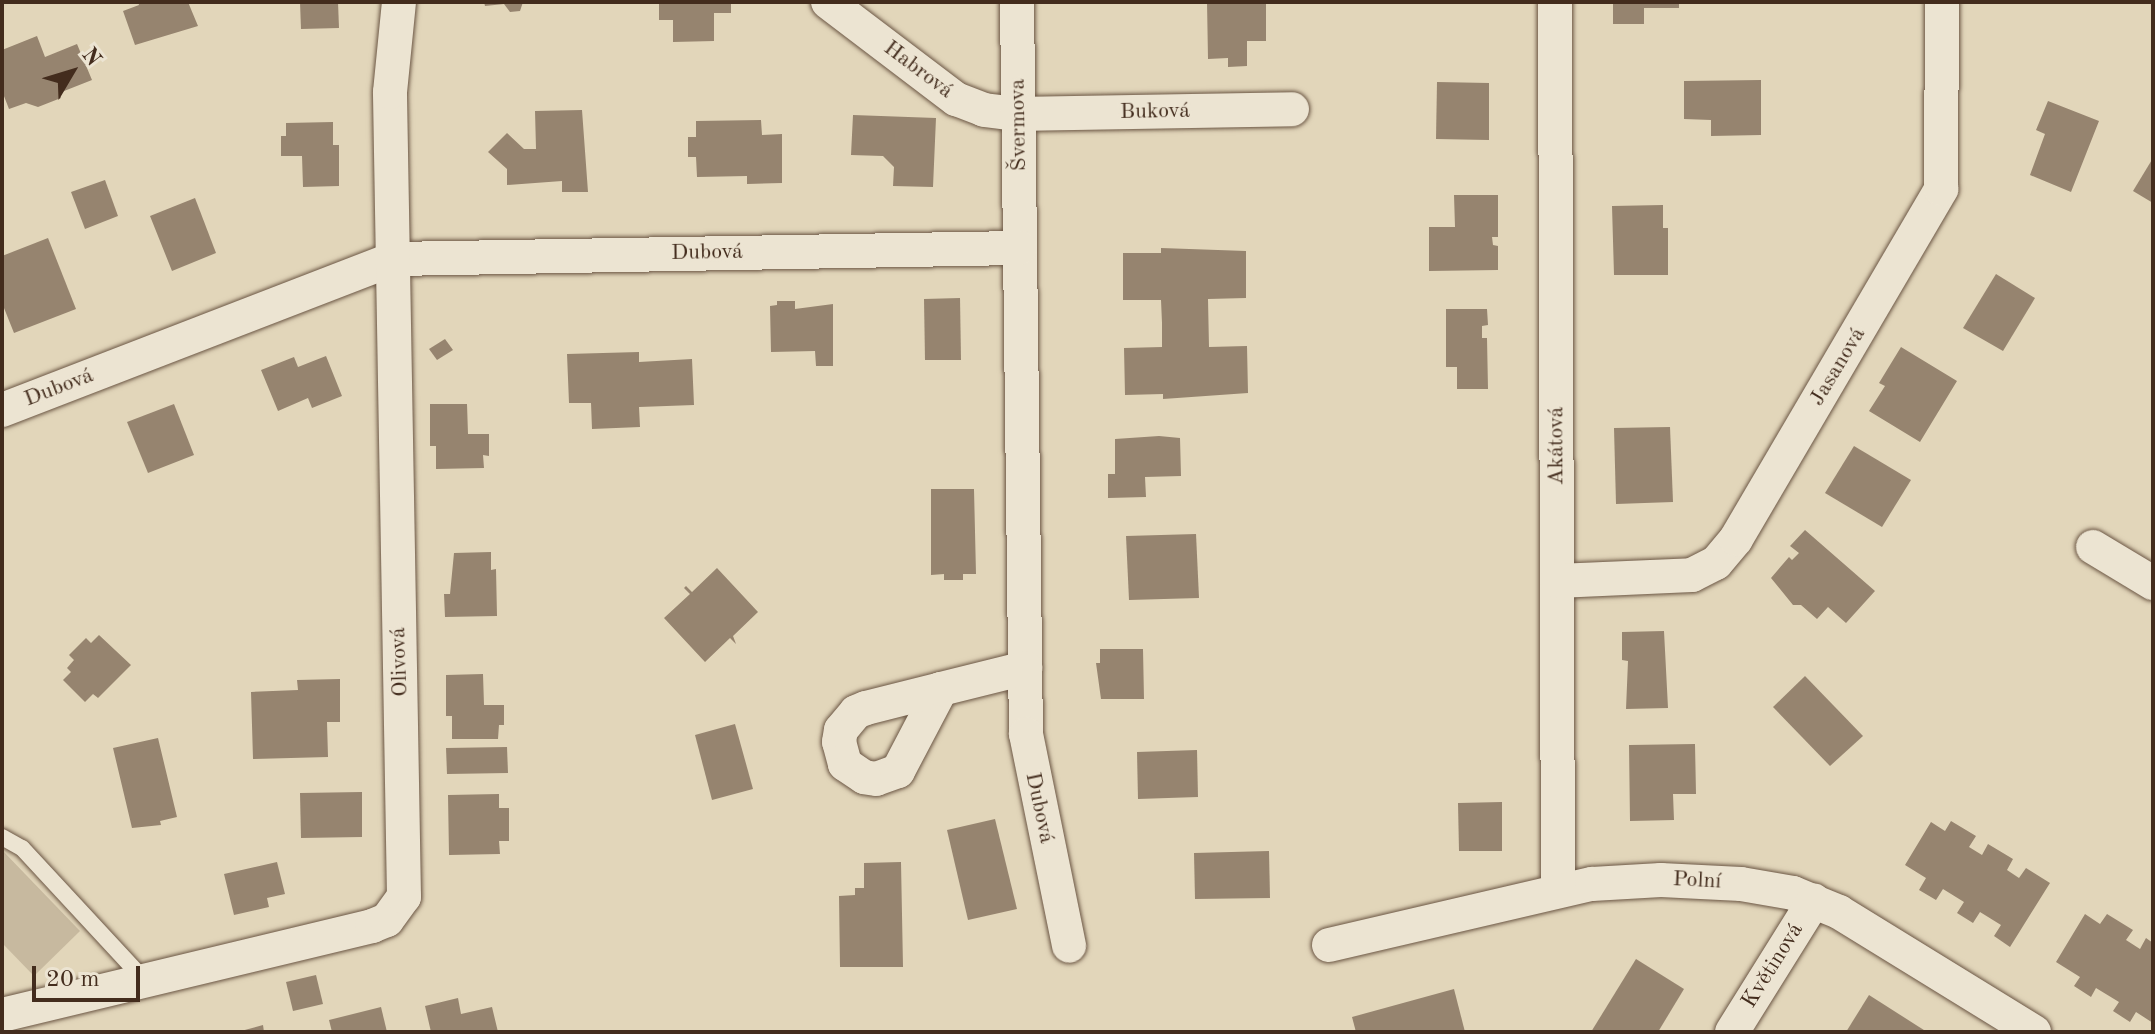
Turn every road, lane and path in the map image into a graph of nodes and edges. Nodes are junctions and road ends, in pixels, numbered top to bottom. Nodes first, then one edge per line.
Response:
1 (399, 2) edge
2 (828, 2) edge
3 (1017, 2) edge
4 (1555, 2) edge
5 (1942, 2) edge
6 (1292, 109) dead end
7 (1018, 114) junction
8 (1020, 248) junction
9 (394, 259) junction
10 (2, 410) edge
11 (2093, 547) dead end
12 (1557, 581) junction
13 (2153, 583) edge
14 (1025, 668) junction
15 (941, 689) dead end
16 (2, 837) edge
17 (1558, 891) junction
18 (1814, 901) junction
19 (1329, 945) dead end
20 (1069, 946) dead end
21 (145, 981) junction
22 (2, 1015) edge
23 (1732, 1032) edge
24 (2034, 1032) edge

1 - 9 street, Olivová
2 - 7 street, Habrová
3 - 7 street, Švermova
4 - 12 street, Akátová
5 - 12 street, Jasanová
6 - 7 street, Buková
7 - 8 street, Švermova
8 - 9 street, Dubová
8 - 14 street, Dubová
9 - 10 street, Dubová
9 - 21 street, Olivová
11 - 13 street
12 - 17 street, Akátová
14 - 15 street
14 - 20 street, Dubová
16 - 21 lane
17 - 18 street, Polní
17 - 19 street, Polní
18 - 23 street, Květinová
18 - 24 street, Polní
21 - 22 street, Olivová

